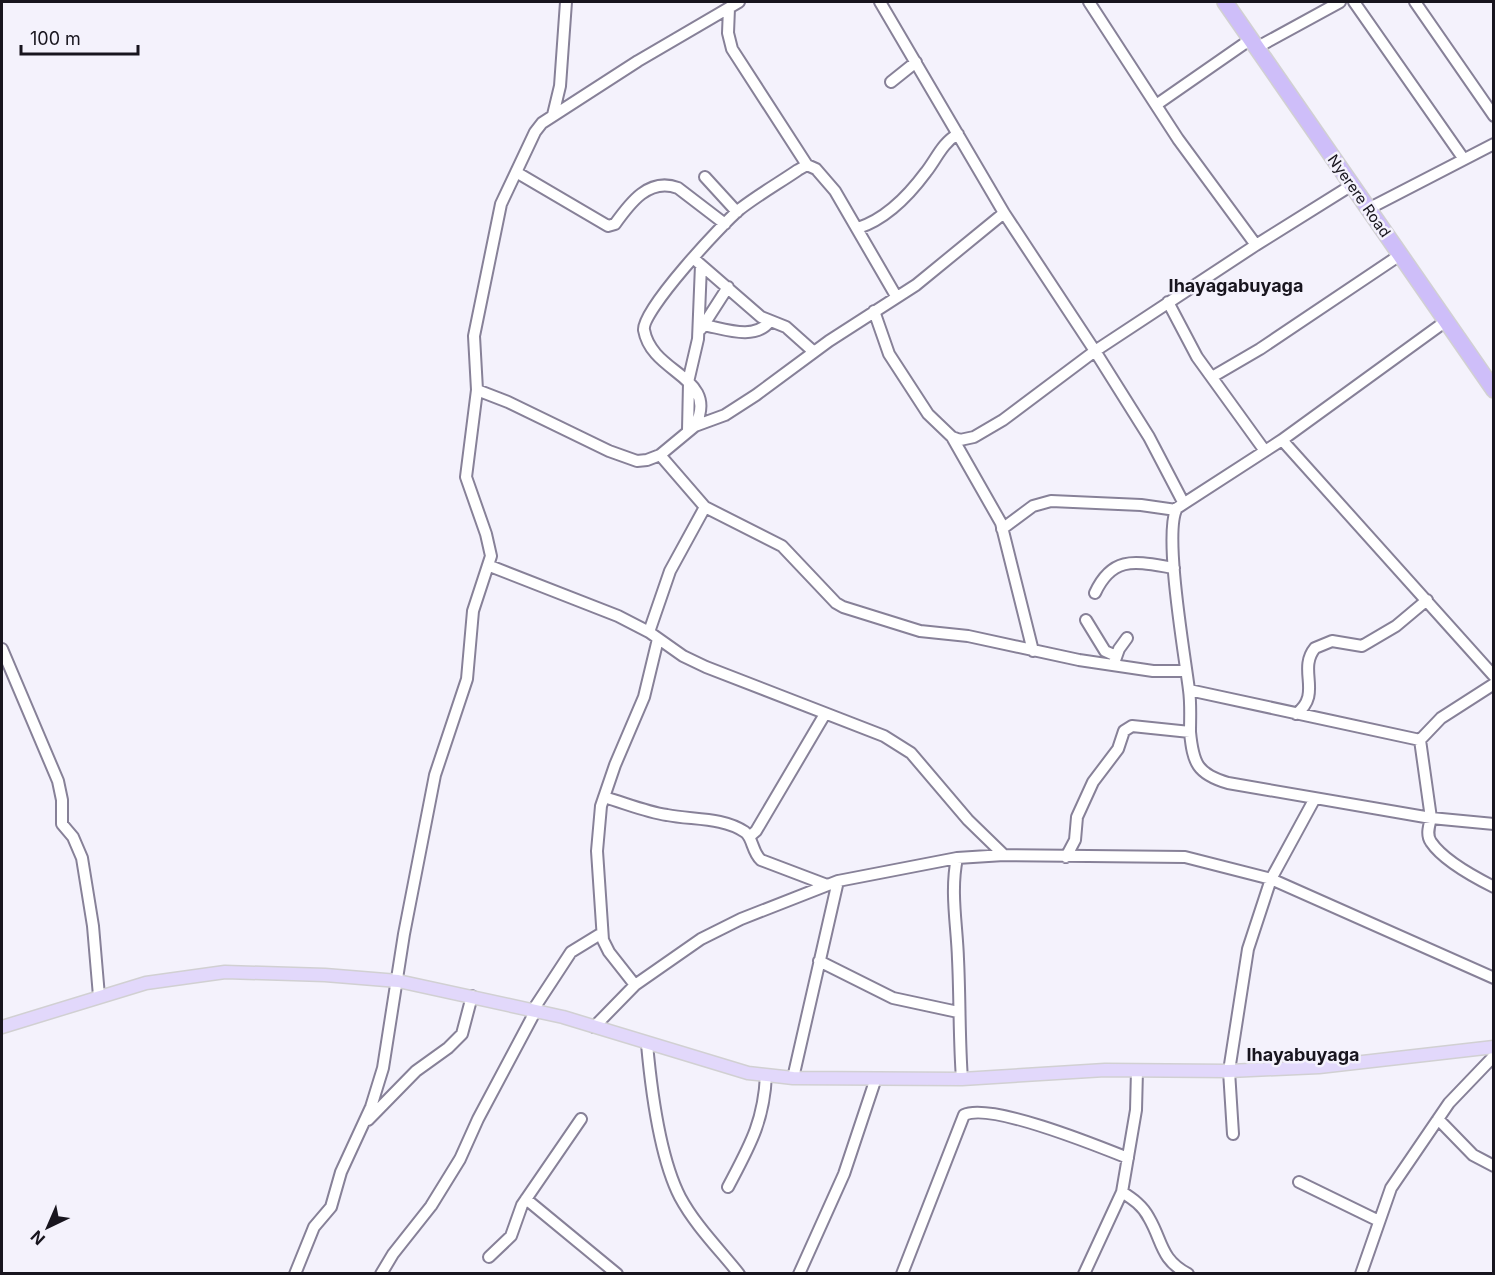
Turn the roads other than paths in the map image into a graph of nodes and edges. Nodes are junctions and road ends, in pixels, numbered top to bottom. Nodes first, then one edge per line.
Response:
1 (566, 2) edge
2 (880, 2) edge
3 (1089, 2) edge
4 (1225, 2) edge
5 (1340, 2) edge
6 (1354, 2) edge
7 (1415, 2) edge
8 (734, 5) edge
9 (1253, 44) junction
10 (916, 62) junction
11 (891, 82) dead end
12 (1156, 105) junction
13 (553, 115) junction
14 (1494, 116) edge
15 (958, 134) junction
16 (1494, 144) edge
17 (1463, 158) junction
18 (807, 165) junction
19 (516, 172) junction
20 (705, 177) dead end
21 (1352, 185) junction
22 (1368, 208) junction
23 (737, 212) junction
24 (1004, 213) junction
25 (725, 224) junction
26 (858, 228) junction
27 (1256, 244) junction
28 (1400, 255) junction
29 (697, 261) junction
30 (728, 287) junction
31 (896, 296) junction
32 (1168, 302) junction
33 (874, 311) junction
34 (770, 321) junction
35 (1446, 321) junction
36 (701, 329) junction
37 (1095, 351) junction
38 (814, 352) junction
39 (1212, 377) junction
40 (688, 382) junction
41 (477, 390) junction
42 (1494, 390) edge
43 (691, 428) junction
44 (952, 437) junction
45 (1282, 440) junction
46 (1265, 451) junction
47 (660, 455) junction
48 (1179, 506) junction
49 (705, 507) junction
50 (1002, 529) junction
51 (490, 566) junction
52 (1174, 568) junction
53 (1095, 593) dead end
54 (1427, 600) junction
55 (1086, 620) dead end
56 (649, 632) junction
57 (1127, 638) dead end
58 (658, 639) junction
59 (2, 649) edge
60 (1033, 651) junction
61 (1115, 661) junction
62 (1185, 670) junction
63 (1494, 676) edge
64 (1494, 684) edge
65 (1189, 690) junction
66 (825, 714) junction
67 (1296, 714) junction
68 (1190, 732) junction
69 (1420, 740) junction
70 (604, 797) junction
71 (1314, 800) junction
72 (1431, 818) junction
73 (1494, 824) edge
74 (749, 837) junction
75 (1004, 855) junction
76 (1066, 857) junction
77 (957, 858) junction
78 (1271, 879) junction
79 (833, 883) junction
80 (1494, 887) edge
81 (602, 933) junction
82 (819, 961) junction
83 (1494, 978) edge
84 (398, 981) junction
85 (635, 985) junction
86 (99, 996) junction
87 (472, 996) junction
88 (535, 1010) junction
89 (958, 1012) junction
90 (2, 1027) edge
91 (594, 1027) junction
92 (647, 1044) junction
93 (1494, 1047) edge
94 (1494, 1056) edge
95 (1489, 1068) edge
96 (1137, 1070) junction
97 (1229, 1071) junction
98 (766, 1075) junction
99 (793, 1078) junction
100 (876, 1078) junction
101 (962, 1079) junction
102 (581, 1119) dead end
103 (1438, 1119) junction
104 (363, 1126) junction
105 (1233, 1134) dead end
106 (1128, 1158) junction
107 (1494, 1166) edge
108 (1299, 1182) dead end
109 (728, 1188) dead end
110 (1122, 1192) junction
111 (526, 1199) junction
112 (1380, 1221) junction
113 (489, 1257) dead end
114 (295, 1274) edge
115 (381, 1274) edge
116 (616, 1274) edge
117 (739, 1274) edge
118 (799, 1274) edge
119 (902, 1274) edge
120 (1084, 1274) edge
121 (1188, 1274) edge
122 (1360, 1274) edge

1 - 13 street
2 - 10 street
3 - 12 street
4 - 9 highway, Nyerere Road
5 - 9 street
6 - 17 street
7 - 14 street
8 - 13 street
8 - 18 street
9 - 12 street
9 - 21 highway, Nyerere Road
10 - 11 street
10 - 15 street
12 - 27 street
13 - 19 street
15 - 24 street
15 - 26 street
16 - 17 street
17 - 22 street
18 - 23 street
18 - 26 street
19 - 25 street
19 - 41 street
20 - 23 street
21 - 22 highway, Nyerere Road
21 - 27 street
22 - 28 highway, Nyerere Road
23 - 25 street
24 - 31 street
24 - 37 street
25 - 29 street
26 - 31 street
27 - 32 street
28 - 35 highway, Nyerere Road
28 - 39 street
29 - 30 street
29 - 36 street
29 - 40 street
30 - 34 street
30 - 36 street
31 - 33 street
32 - 37 street
32 - 39 street
33 - 38 street
33 - 44 street
34 - 36 street
34 - 38 street
35 - 42 highway, Nyerere Road
35 - 45 street
36 - 40 street
37 - 44 street
37 - 48 street
38 - 43 street
39 - 46 street
40 - 43 street
41 - 47 street
41 - 51 street
43 - 47 street
44 - 50 street
45 - 46 street
45 - 54 street
46 - 48 street
47 - 49 street
48 - 50 street
48 - 52 street
49 - 56 street
49 - 60 street
50 - 60 street
51 - 56 street
51 - 84 street
52 - 53 street
52 - 62 street
54 - 63 street
54 - 67 street
55 - 61 street
56 - 58 street
57 - 61 street
58 - 66 street
58 - 70 street
59 - 86 street
60 - 61 street
61 - 62 street
62 - 65 street
64 - 69 street
65 - 67 street
65 - 68 street
66 - 74 street
66 - 75 street
67 - 69 street
68 - 71 street
68 - 76 street
69 - 72 street
70 - 74 street
70 - 81 street
71 - 72 street
71 - 78 street
72 - 73 street
72 - 80 street
74 - 79 street
75 - 76 street
75 - 77 street
76 - 78 street
77 - 79 street
77 - 89 street
78 - 83 street
78 - 97 street
79 - 82 street
79 - 85 street
81 - 85 street
81 - 88 street
82 - 89 street
82 - 99 street
84 - 86 main road
84 - 87 main road
84 - 104 street
85 - 91 street
86 - 90 main road
87 - 88 main road
87 - 104 street
88 - 91 main road
88 - 115 street
89 - 101 street
91 - 92 main road
92 - 98 main road
92 - 117 street
93 - 97 main road
94 - 95 street
95 - 103 street
96 - 97 main road
96 - 101 main road
96 - 106 street
97 - 105 street
98 - 99 main road
98 - 109 street
99 - 100 main road
100 - 101 main road
100 - 118 street
102 - 111 street
103 - 107 street
103 - 112 street
104 - 114 street
106 - 110 street
106 - 119 street
108 - 112 street
110 - 120 street
110 - 121 street
111 - 113 street
111 - 116 street
112 - 122 street

